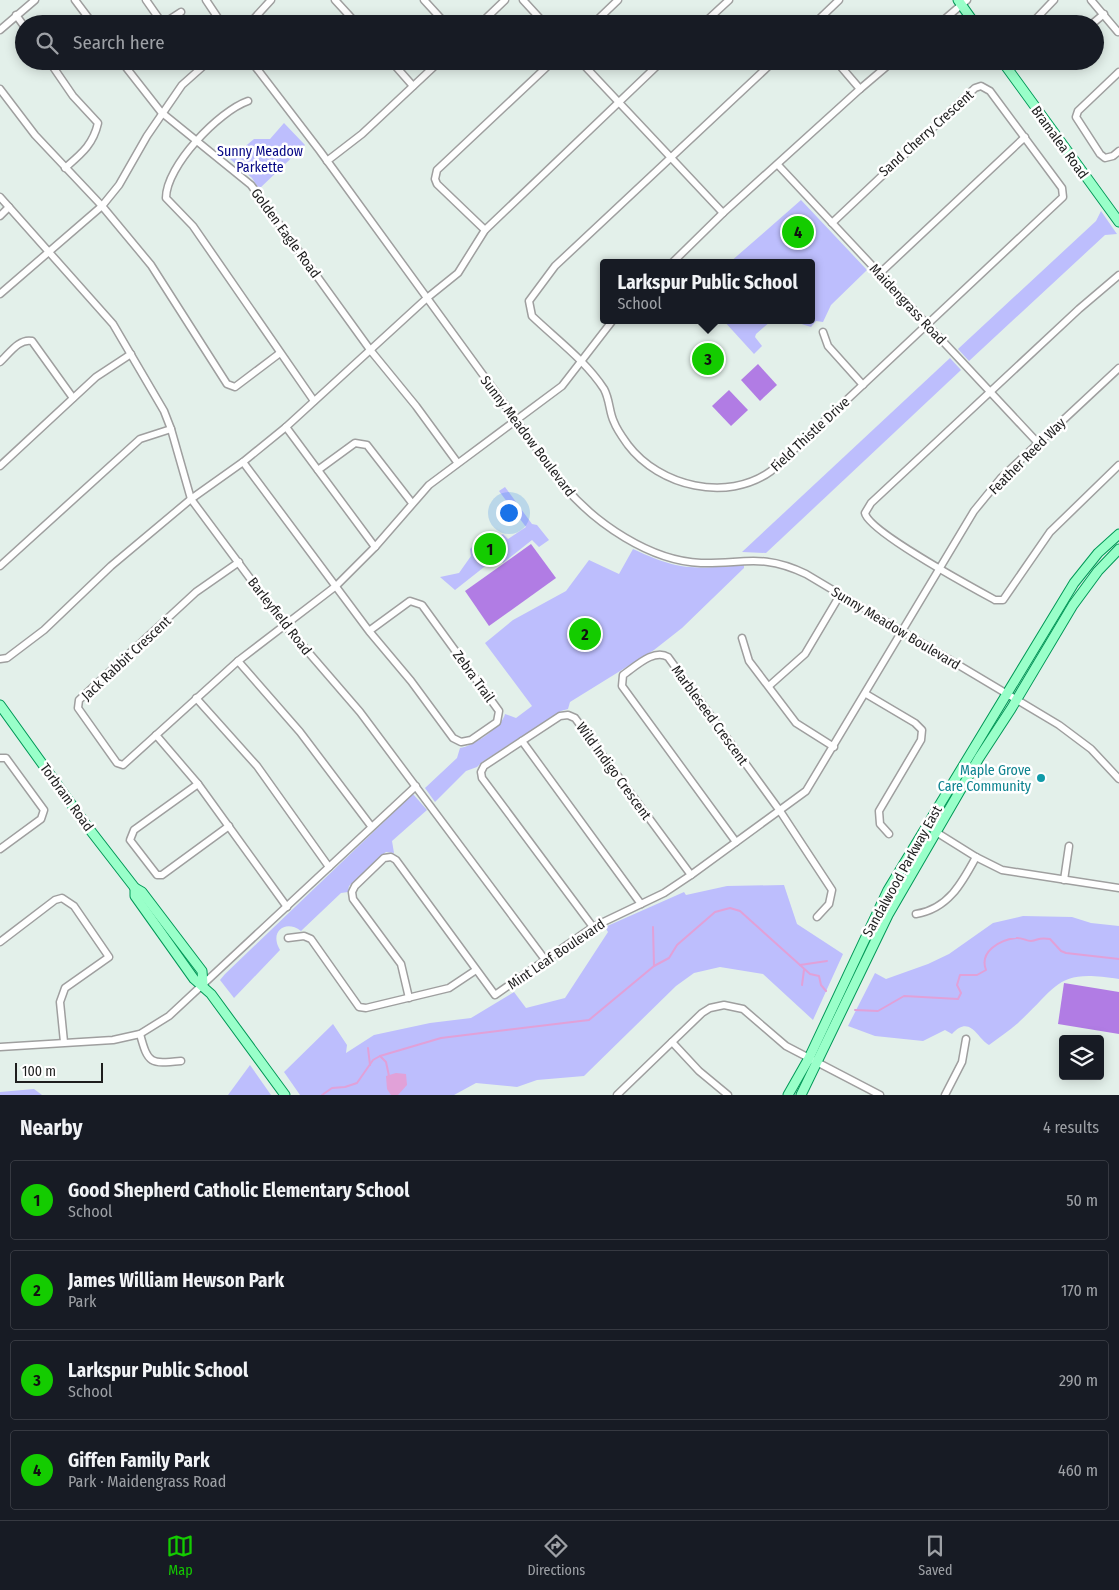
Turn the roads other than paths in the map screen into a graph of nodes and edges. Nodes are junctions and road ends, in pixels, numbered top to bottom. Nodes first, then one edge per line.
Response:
1 (35, 0) edge
2 (75, 0) edge
3 (146, 0) edge
4 (206, 0) edge
5 (271, 0) edge
6 (335, 0) edge
7 (424, 0) edge
8 (505, 0) edge
9 (523, 0) edge
10 (618, 0) edge
11 (729, 0) edge
12 (839, 0) edge
13 (1054, 0) edge
14 (1091, 0) edge
15 (962, 2) edge
16 (180, 12) dead end
17 (1104, 14) joint
18 (16, 15) edge
19 (86, 15) edge
20 (156, 15) edge
21 (177, 15) edge
22 (216, 15) edge
23 (257, 15) edge
24 (349, 15) edge
25 (438, 15) edge
26 (489, 15) edge
27 (537, 15) edge
28 (602, 15) edge
29 (713, 15) edge
30 (823, 15) edge
31 (948, 15) edge
32 (970, 15) edge
33 (1040, 15) edge
34 (15, 16) edge
35 (0, 30) edge
36 (1118, 32) edge
37 (55, 70) edge
38 (128, 70) edge
39 (199, 70) edge
40 (258, 70) edge
41 (399, 70) edge
42 (430, 70) edge
43 (543, 70) edge
44 (588, 70) edge
45 (652, 70) edge
46 (764, 70) edge
47 (844, 70) edge
48 (882, 70) edge
49 (1009, 70) edge
50 (1119, 72) edge
51 (413, 86) junction
52 (0, 89) edge
53 (860, 89) junction
54 (248, 101) dead end
55 (618, 102) junction
56 (162, 112) junction
57 (1025, 137) junction
58 (197, 141) junction
59 (1119, 151) edge
60 (672, 156) junction
61 (327, 161) junction
62 (778, 165) junction
63 (66, 168) junction
64 (0, 197) edge
65 (102, 206) junction
66 (9, 207) junction
67 (723, 213) junction
68 (0, 216) edge
69 (1119, 222) edge
70 (832, 223) junction
71 (485, 230) junction
72 (50, 253) junction
73 (676, 259) edge
74 (879, 274) junction
75 (1119, 275) edge
76 (0, 294) edge
77 (427, 298) junction
78 (609, 324) edge
79 (927, 325) junction
80 (823, 332) dead end
81 (371, 351) junction
82 (280, 353) junction
83 (132, 354) junction
84 (0, 362) edge
85 (582, 363) junction
86 (1119, 368) edge
87 (863, 385) junction
88 (990, 393) junction
89 (73, 398) junction
90 (314, 401) junction
91 (516, 420) junction
92 (286, 427) junction
93 (171, 430) junction
94 (1038, 443) junction
95 (243, 462) junction
96 (457, 462) junction
97 (1119, 465) edge
98 (0, 466) edge
99 (318, 470) junction
100 (191, 499) junction
101 (412, 503) junction
102 (1119, 534) edge
103 (375, 547) junction
104 (1119, 549) edge
105 (239, 562) junction
106 (0, 566) edge
107 (940, 568) junction
108 (336, 586) junction
109 (840, 595) junction
110 (284, 624) junction
111 (369, 631) junction
112 (903, 632) junction
113 (742, 638) dead end
114 (0, 659) edge
115 (238, 661) junction
116 (769, 686) junction
117 (866, 694) junction
118 (1006, 694) junction
119 (196, 698) junction
120 (1017, 700) junction
121 (0, 705) edge
122 (156, 735) junction
123 (522, 741) junction
124 (834, 747) junction
125 (0, 758) edge
126 (1119, 779) edge
127 (198, 784) junction
128 (416, 786) junction
129 (780, 811) junction
130 (229, 826) junction
131 (372, 826) junction
132 (936, 832) junction
133 (889, 834) dead end
134 (736, 842) junction
135 (1069, 846) dead end
136 (0, 849) edge
137 (976, 857) junction
138 (329, 867) junction
139 (691, 876) junction
140 (1064, 880) junction
141 (1119, 888) edge
142 (641, 904) junction
143 (287, 907) junction
144 (916, 914) dead end
145 (817, 917) dead end
146 (593, 926) junction
147 (288, 938) dead end
148 (0, 942) edge
149 (546, 961) junction
150 (476, 970) junction
151 (203, 984) junction
152 (409, 998) junction
153 (140, 1034) junction
154 (966, 1039) dead end
155 (64, 1042) junction
156 (672, 1042) junction
157 (0, 1047) edge
158 (814, 1060) junction
159 (181, 1061) dead end
160 (620, 1094) edge
161 (285, 1095) edge
162 (728, 1095) edge
163 (788, 1095) edge
164 (801, 1095) edge
165 (880, 1095) edge
166 (945, 1095) edge

1 - 18 street
2 - 19 street
3 - 20 street
4 - 22 street
5 - 23 street
6 - 24 street
7 - 25 street
8 - 26 street
9 - 27 street
10 - 28 street
11 - 29 street
12 - 30 street
13 - 33 street
14 - 17 street
15 - 31 street
15 - 32 main road
16 - 21 street
17 - 36 street
34 - 35 street
37 - 63 street
38 - 56 street, Golden Eagle Road
39 - 56 street
40 - 61 street, Sunny Meadow Boulevard
41 - 51 street
42 - 51 street
43 - 71 street
44 - 55 street
45 - 55 street
46 - 60 street, Field Thistle Drive
47 - 53 street
48 - 53 street
49 - 69 main road, Bramalea Road
50 - 59 street
51 - 61 street
52 - 63 street
53 - 62 street
54 - 58 street
55 - 60 street
55 - 71 street
56 - 58 street, Golden Eagle Road
56 - 65 street
57 - 70 street, Sand Cherry Crescent
57 - 74 street
57 - 79 street, Sand Cherry Crescent
58 - 81 street, Golden Eagle Road
58 - 82 street
60 - 67 street
60 - 85 street, Field Thistle Drive
61 - 77 street, Sunny Meadow Boulevard
62 - 67 street
62 - 70 street, Maidengrass Road
63 - 65 street
64 - 66 street, Barleyfield Road
65 - 72 street
65 - 82 street
66 - 68 street
66 - 72 street, Barleyfield Road
67 - 73 street
70 - 74 street, Maidengrass Road
71 - 77 street
72 - 76 street
72 - 83 street, Barleyfield Road
74 - 79 street, Maidengrass Road
75 - 88 street
77 - 81 street
77 - 91 street, Sunny Meadow Boulevard
78 - 85 street, Jack Rabbit Crescent
79 - 87 street, Field Thistle Drive
79 - 88 street, Maidengrass Road
80 - 87 street
81 - 90 street
81 - 96 street, Golden Eagle Road
82 - 90 street
83 - 89 street
83 - 93 street, Barleyfield Road
84 - 89 street
85 - 87 street, Field Thistle Drive
85 - 91 street, Jack Rabbit Crescent
86 - 94 street, Feather Reed Way
88 - 94 street, Maidengrass Road
88 - 107 street
89 - 98 street
90 - 92 street
91 - 96 street, Jack Rabbit Crescent
91 - 109 street, Sunny Meadow Boulevard
92 - 95 street
92 - 99 street
93 - 100 street, Barleyfield Road
93 - 106 street
94 - 107 street, Feather Reed Way
95 - 100 street
95 - 108 street, Zebra Trail
96 - 101 street, Jack Rabbit Crescent
97 - 107 street
99 - 101 street
99 - 103 street
100 - 105 street, Barleyfield Road
100 - 114 street
101 - 103 street, Jack Rabbit Crescent
102 - 118 main road, Sandalwood Parkway East
103 - 108 street, Jack Rabbit Crescent
104 - 120 main road, Sandalwood Parkway East
105 - 110 street, Barleyfield Road
105 - 122 street, Jack Rabbit Crescent
107 - 112 street, Feather Reed Way
108 - 110 street, Jack Rabbit Crescent
108 - 111 street, Zebra Trail
109 - 112 street, Sunny Meadow Boulevard
109 - 116 street
110 - 115 street, Jack Rabbit Crescent
110 - 128 street, Barleyfield Road
111 - 111 street, Zebra Trail
112 - 117 street, Mint Leaf Boulevard
112 - 118 street, Sunny Meadow Boulevard
113 - 116 street
115 - 119 street, Jack Rabbit Crescent
115 - 131 street
116 - 124 street
117 - 124 street, Mint Leaf Boulevard
117 - 133 street
118 - 120 street, Sunny Meadow Boulevard
118 - 158 main road, Sandalwood Parkway East
119 - 122 street, Jack Rabbit Crescent
119 - 138 street
120 - 126 street, Sunny Meadow Boulevard
120 - 132 main road, Sandalwood Parkway East
121 - 151 main road, Torbram Road
122 - 127 street
123 - 139 street, Wild Indigo Crescent
123 - 142 street
123 - 146 street, Wild Indigo Crescent
124 - 129 street, Mint Leaf Boulevard
125 - 136 street
127 - 130 street
127 - 130 street
128 - 131 street
128 - 149 street, Barleyfield Road
129 - 134 street, Mint Leaf Boulevard
129 - 134 street, Marbleseed Crescent
129 - 145 street
130 - 143 street
131 - 138 street
132 - 137 street
132 - 158 main road, Sandalwood Parkway East
134 - 139 street, Mint Leaf Boulevard
135 - 140 street
137 - 140 street
137 - 144 street
138 - 143 street
139 - 142 street, Mint Leaf Boulevard
140 - 141 street
142 - 146 street, Mint Leaf Boulevard
143 - 151 street
146 - 149 street, Mint Leaf Boulevard
147 - 152 street
148 - 155 street
149 - 150 street, Mint Leaf Boulevard
150 - 152 street
150 - 152 street, Mint Leaf Boulevard
151 - 153 street
151 - 161 main road, Torbram Road
153 - 155 street
153 - 159 street
154 - 166 street
155 - 157 street
156 - 158 street
156 - 160 street
156 - 162 street
158 - 163 main road, Sandalwood Parkway East
158 - 164 main road, Sandalwood Parkway East
158 - 165 street

